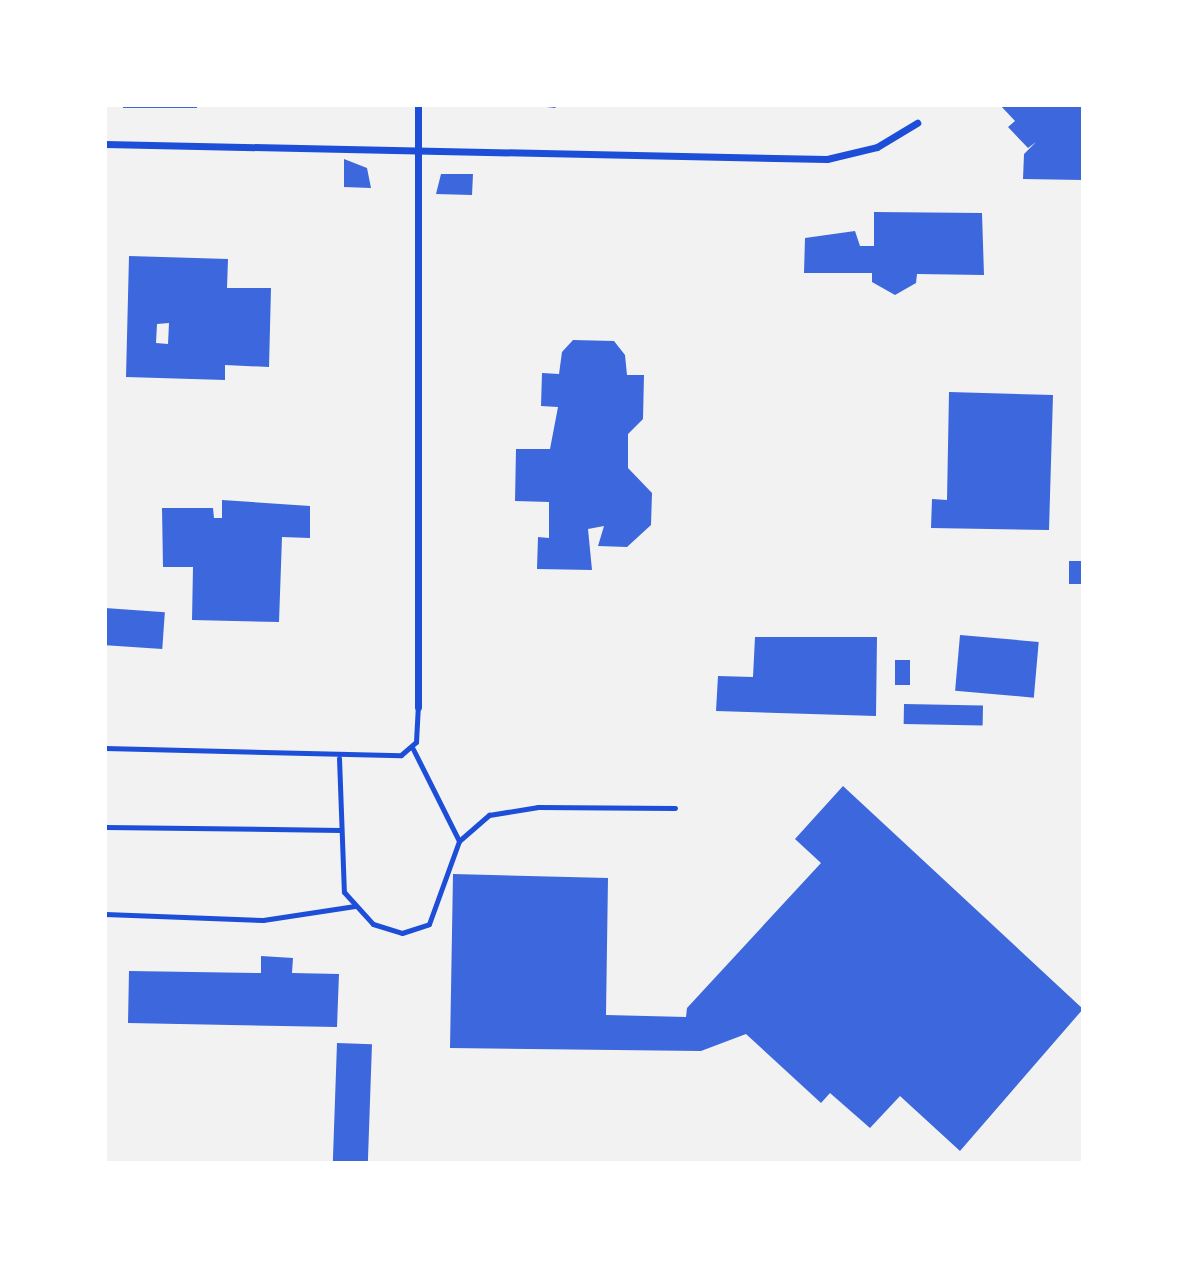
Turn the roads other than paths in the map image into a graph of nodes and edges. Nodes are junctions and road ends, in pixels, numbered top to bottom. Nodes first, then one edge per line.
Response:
1 (418, 105) edge
2 (917, 123) dead end
3 (105, 144) edge
4 (417, 150) junction
5 (418, 706) joint
6 (105, 748) edge
7 (413, 749) junction
8 (339, 758) junction
9 (675, 808) dead end
10 (105, 827) edge
11 (341, 830) junction
12 (458, 841) junction
13 (355, 906) junction
14 (105, 914) edge

1 - 4 street
2 - 4 street
3 - 4 street
4 - 5 street
5 - 7 lane
6 - 8 lane
7 - 8 lane
7 - 12 lane
8 - 11 lane
9 - 12 lane
10 - 11 lane
11 - 13 lane
12 - 13 lane
13 - 14 lane

